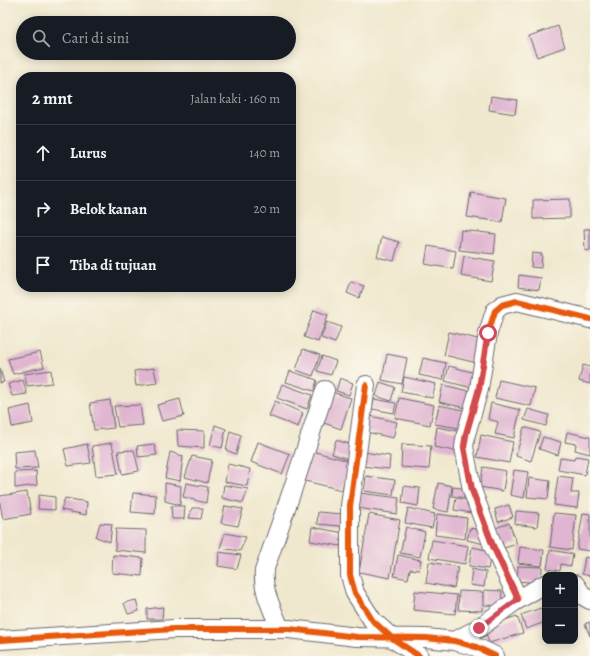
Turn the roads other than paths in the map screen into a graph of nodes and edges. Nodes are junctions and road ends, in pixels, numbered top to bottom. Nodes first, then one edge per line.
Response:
1 (590, 319) edge
2 (366, 385) dead end
3 (325, 390) dead end
4 (542, 586) edge
5 (578, 588) edge
6 (518, 599) junction
7 (590, 600) edge
8 (280, 629) junction
9 (392, 638) junction
10 (0, 640) edge
11 (455, 641) junction
12 (419, 656) edge
13 (496, 656) edge

1 - 6 street
2 - 9 street
3 - 8 street
4 - 6 street
5 - 7 street
6 - 11 street
8 - 9 street
8 - 10 street
9 - 11 street
9 - 12 street
11 - 13 street

